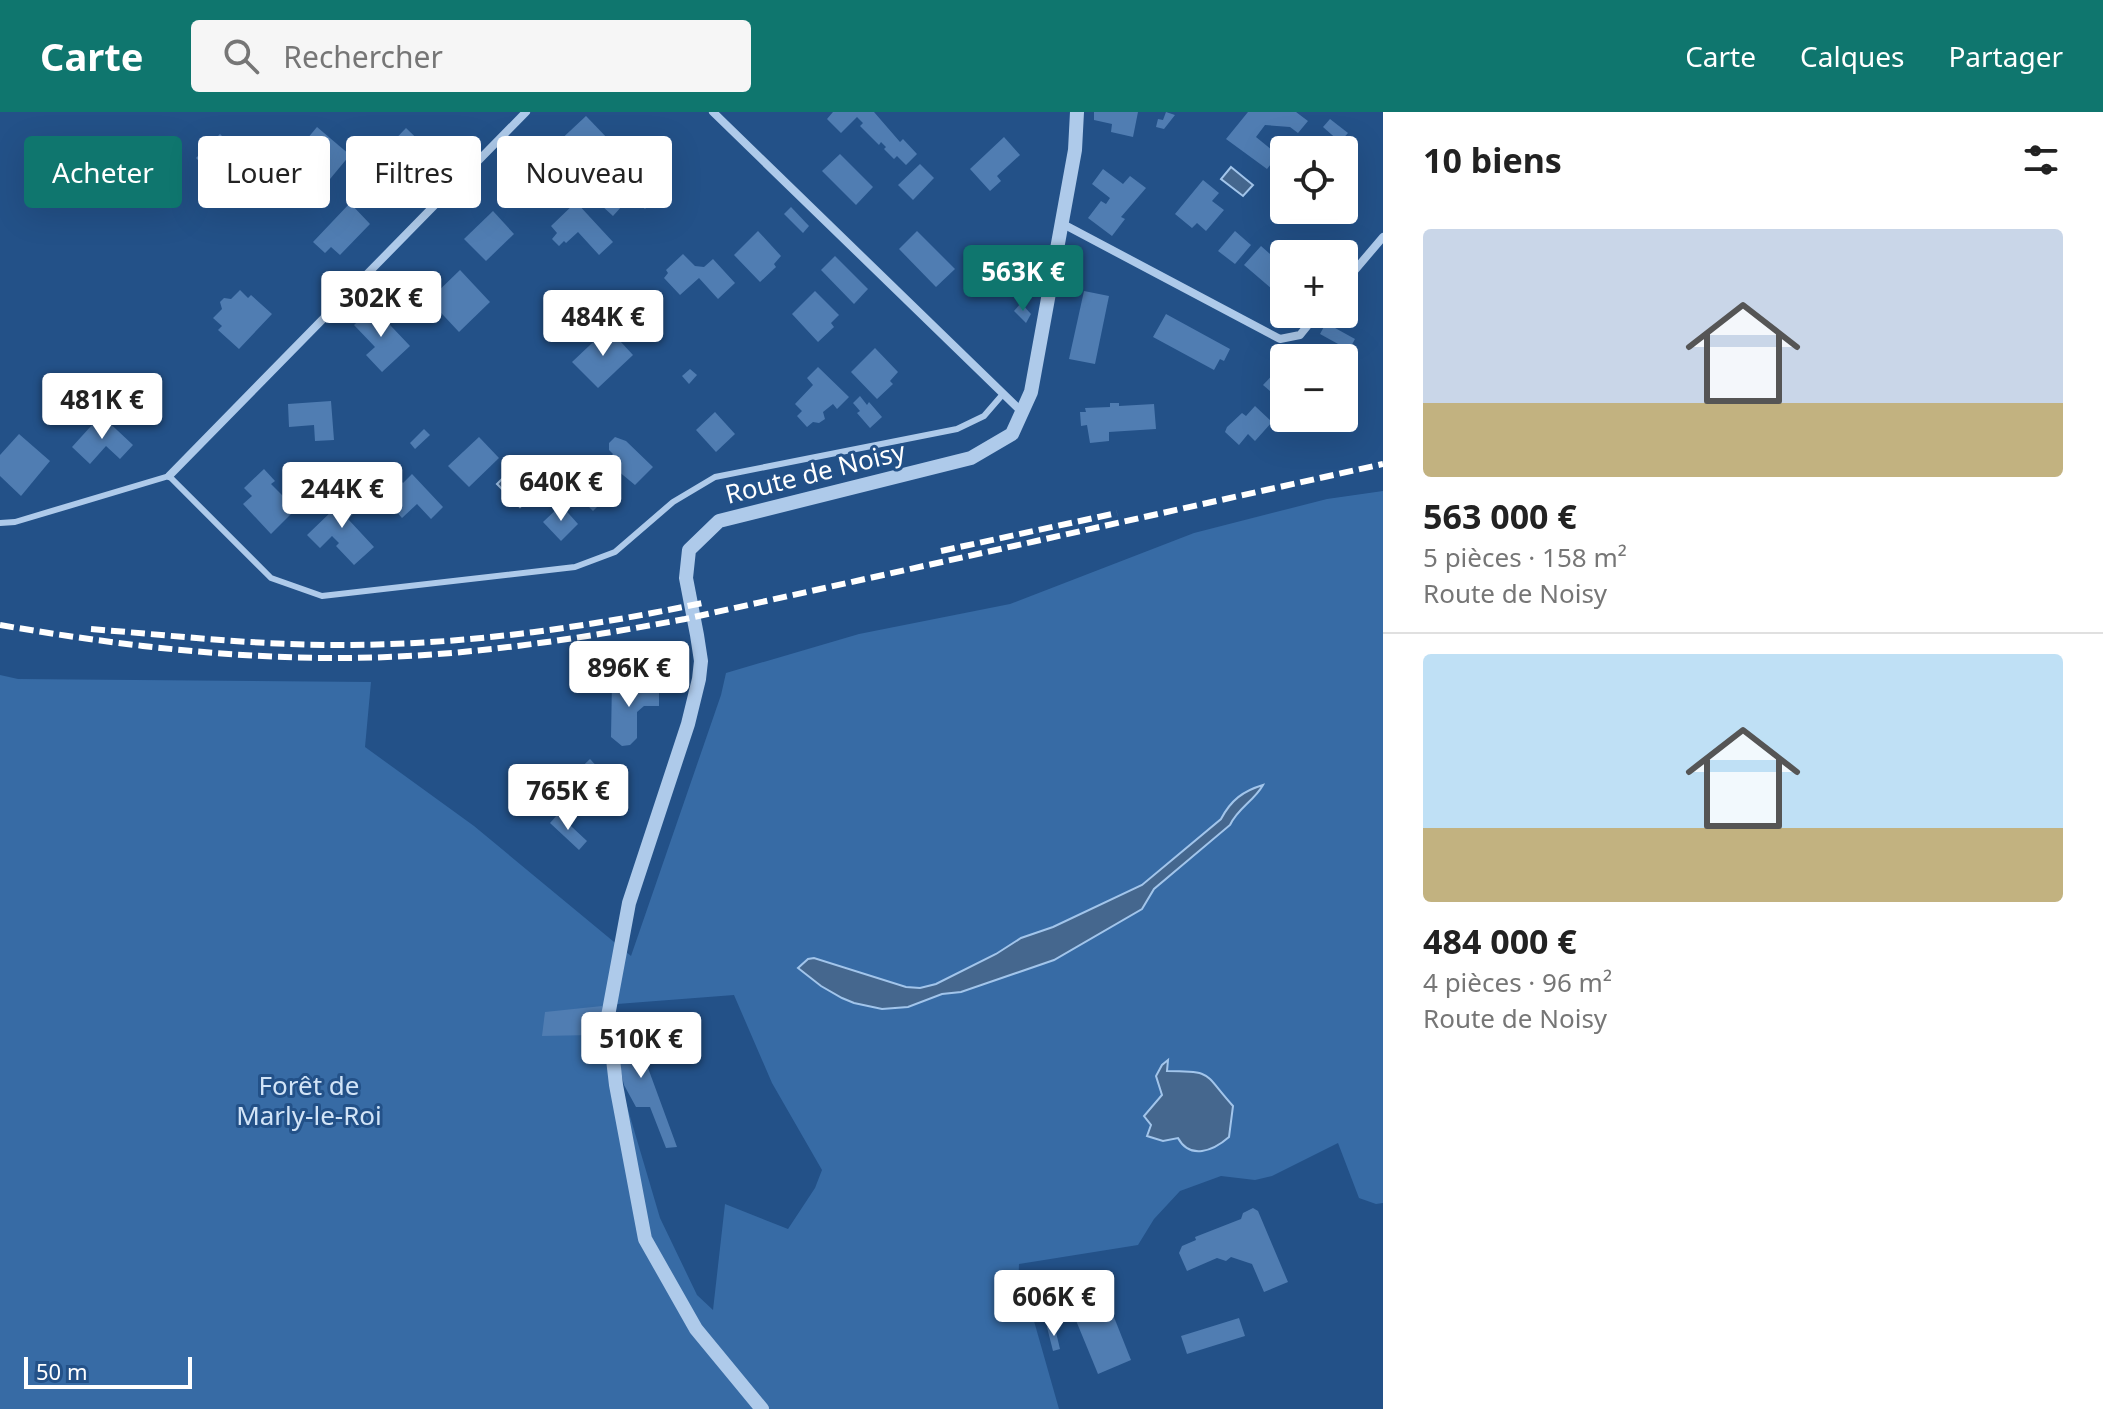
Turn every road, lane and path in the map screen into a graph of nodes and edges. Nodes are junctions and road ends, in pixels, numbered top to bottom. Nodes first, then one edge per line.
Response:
1 (526, 112) edge
2 (713, 112) edge
3 (1077, 112) edge
4 (1063, 224) junction
5 (1383, 237) edge
6 (1358, 266) edge
7 (1306, 328) edge
8 (1003, 394) junction
9 (1022, 413) junction
10 (169, 476) junction
11 (0, 523) edge
12 (762, 1409) edge

1 - 10 street
2 - 8 street
3 - 4 street, Route de Noisy
4 - 7 street
4 - 9 street, Route de Noisy
5 - 6 street
8 - 9 street
8 - 10 lane
9 - 12 street, Route de Noisy
10 - 11 lane

